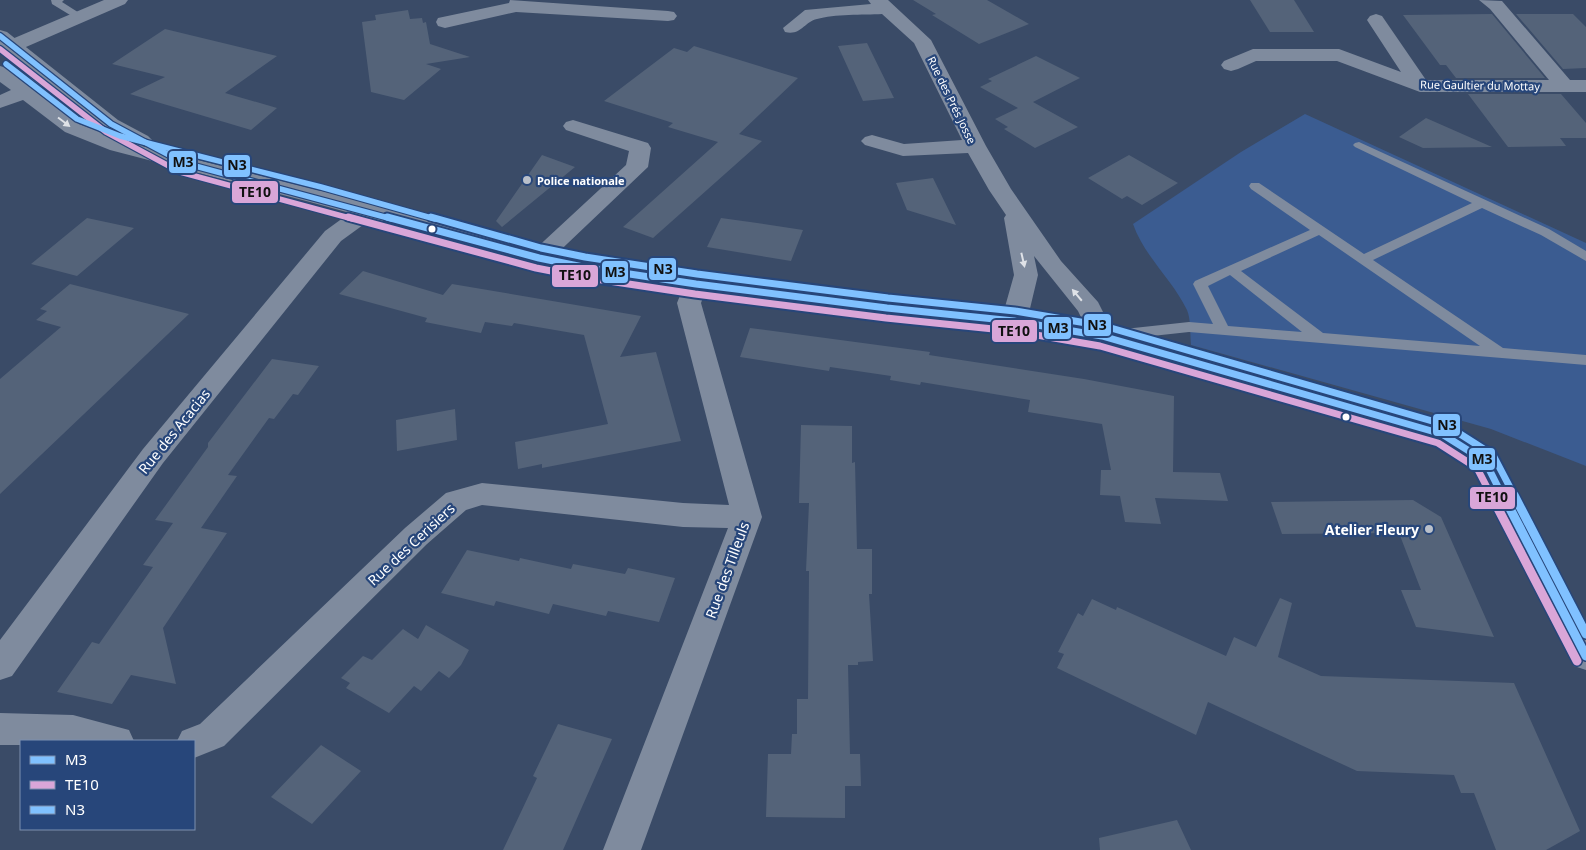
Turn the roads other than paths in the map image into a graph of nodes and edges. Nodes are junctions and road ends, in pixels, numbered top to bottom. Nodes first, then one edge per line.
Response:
1 (58, 0) edge
2 (119, 0) edge
3 (1488, 0) edge
4 (517, 3) edge
5 (882, 4) edge
6 (79, 16) junction
7 (668, 16) dead end
8 (1376, 20) dead end
9 (445, 22) dead end
10 (792, 28) dead end
11 (3, 47) edge
12 (1231, 65) dead end
13 (0, 67) edge
14 (0, 72) edge
15 (35, 82) junction
16 (1420, 86) junction
17 (1574, 86) edge
18 (0, 102) edge
19 (1586, 102) edge
20 (573, 126) dead end
21 (872, 141) dead end
22 (1359, 145) dead end
23 (975, 146) junction
24 (184, 163) junction
25 (1255, 186) dead end
26 (1482, 203) junction
27 (366, 212) junction
28 (1014, 212) junction
29 (1320, 230) junction
30 (1586, 257) edge
31 (539, 258) junction
32 (1363, 260) junction
33 (1232, 270) junction
34 (696, 284) junction
35 (1014, 321) junction
36 (1223, 330) junction
37 (1102, 336) junction
38 (1321, 338) junction
39 (1502, 354) junction
40 (1586, 360) edge
41 (747, 517) junction
42 (1586, 656) edge
43 (0, 666) edge
44 (0, 729) edge
45 (113, 740) edge
46 (195, 742) edge
47 (622, 850) edge

1 - 6 lane
2 - 6 street
3 - 17 street
4 - 7 street
4 - 9 street
5 - 10 street
5 - 23 street, Rue des Prés Josse
6 - 11 street
8 - 16 street
11 - 15 street
12 - 16 street, Rue Gaultier du Mottay
13 - 15 street
14 - 15 street
15 - 18 street
15 - 24 street
15 -> 24 street
16 - 17 street, Rue Gaultier du Mottay
17 - 19 street
20 - 31 street
21 - 23 street
22 - 26 lane
23 - 28 street, Rue des Prés Josse
24 - 27 street
25 - 29 lane
26 - 30 lane
26 - 32 lane
27 - 31 street
27 - 43 street, Rue des Acacias
28 -> 35 street, Rue des Prés Josse
37 -> 28 street, Rue des Prés Josse
29 - 32 lane
29 - 33 lane
31 - 34 street
32 - 39 lane
33 - 36 lane
33 - 38 lane
34 - 35 street
34 - 41 street, Rue des Tilleuls
35 - 37 street
36 - 37 lane
36 - 38 lane
37 - 42 street
38 - 39 lane
39 - 40 lane
41 - 46 street, Rue des Cerisiers
41 - 47 street, Rue des Tilleuls
44 - 45 street

